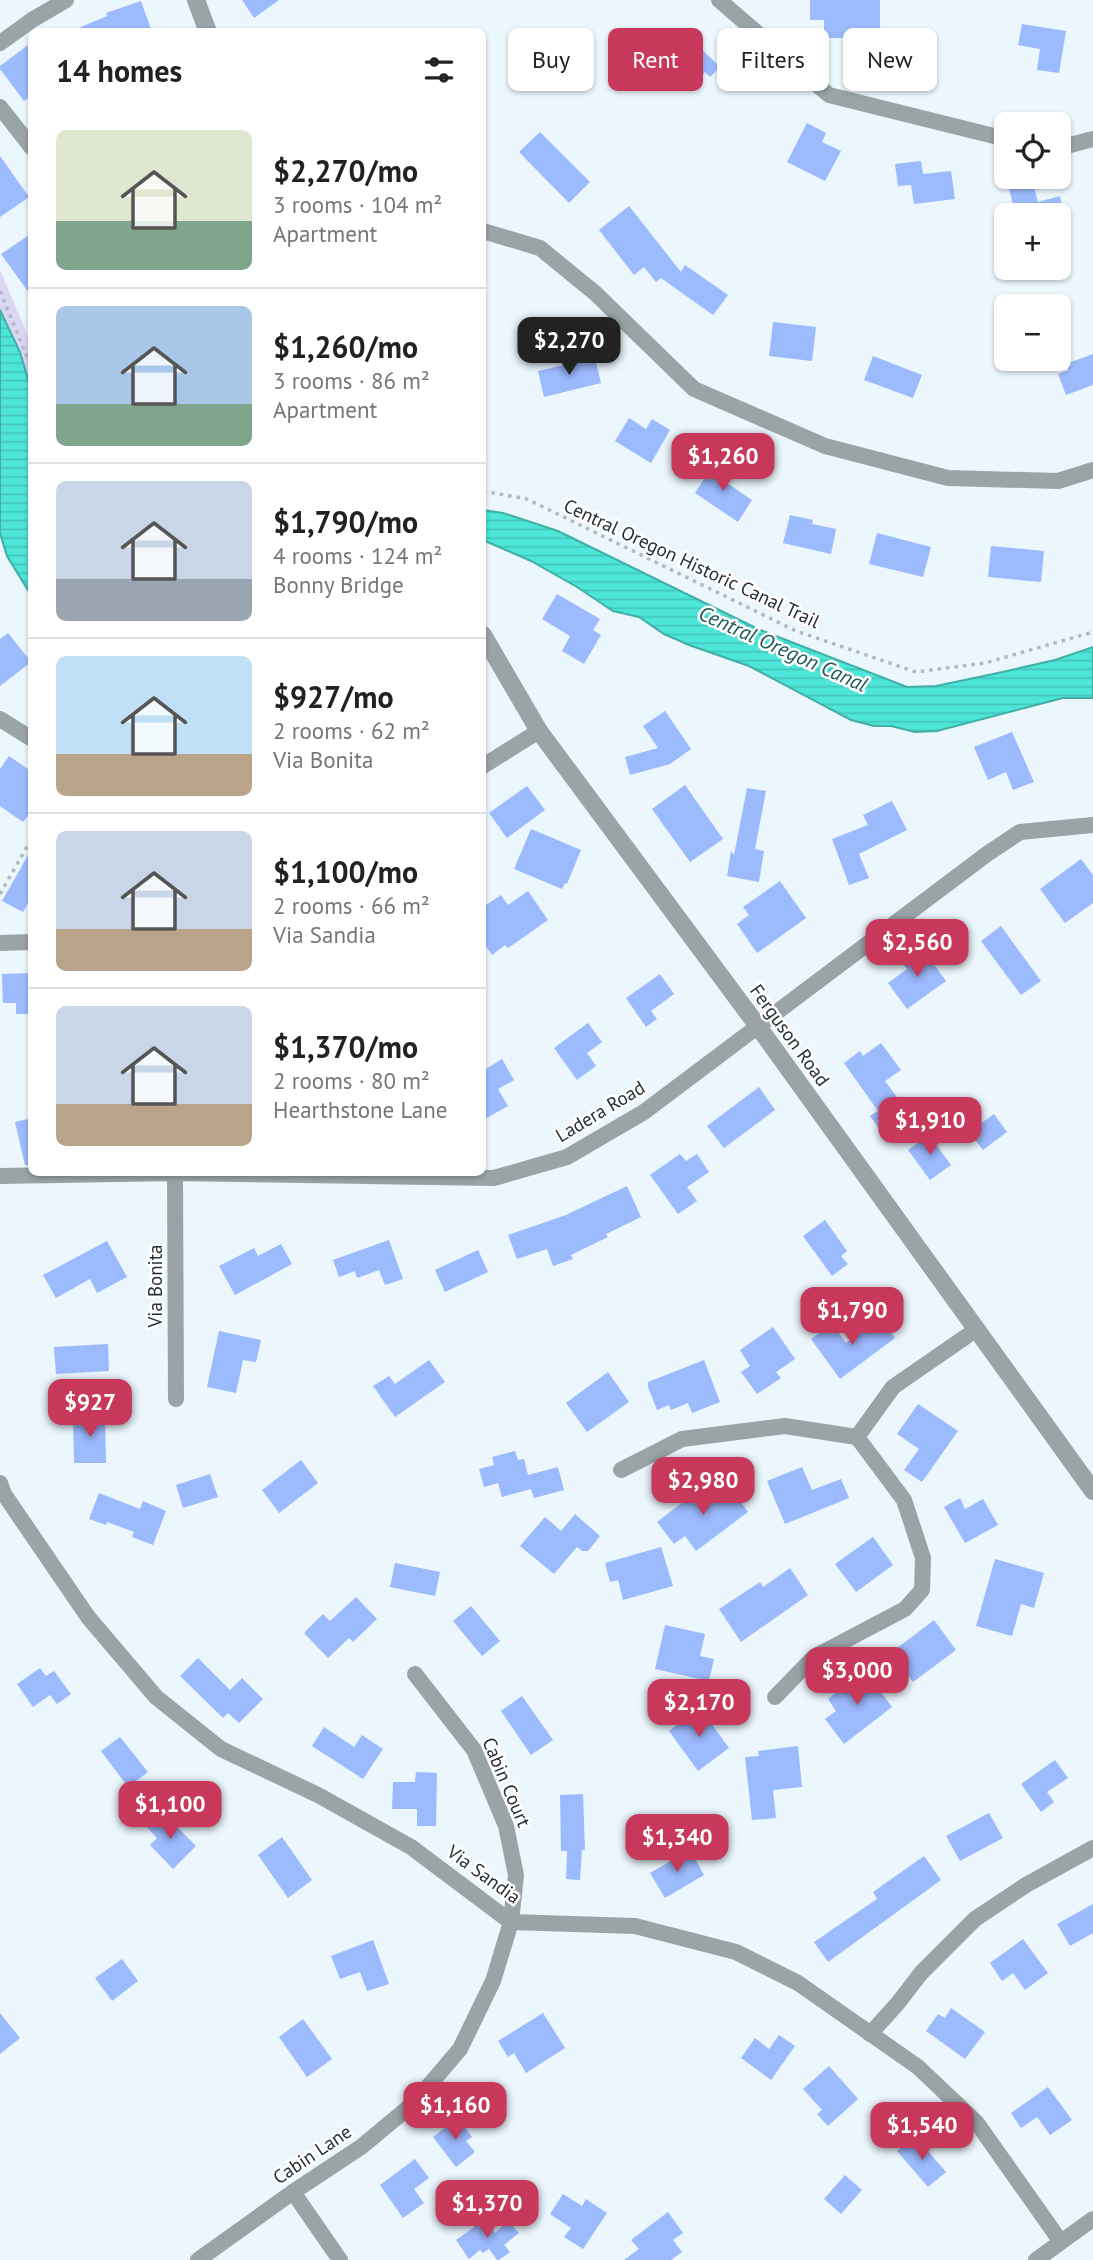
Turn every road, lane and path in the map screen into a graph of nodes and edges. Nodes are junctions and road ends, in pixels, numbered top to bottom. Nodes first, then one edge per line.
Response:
1 (66, 0) edge
2 (196, 0) edge
3 (719, 0) edge
4 (206, 28) edge
5 (0, 43) edge
6 (0, 107) edge
7 (994, 136) edge
8 (1093, 139) edge
9 (28, 143) edge
10 (1071, 145) edge
11 (486, 232) edge
12 (0, 291) edge
13 (28, 359) edge
14 (1093, 470) edge
15 (486, 492) edge
16 (1093, 632) edge
17 (486, 640) edge
18 (0, 719) edge
19 (539, 731) junction
20 (28, 736) edge
21 (486, 764) edge
22 (1093, 825) edge
23 (28, 845) edge
24 (0, 894) edge
25 (28, 942) edge
26 (0, 943) edge
27 (757, 1025) junction
28 (0, 1176) edge
29 (28, 1176) edge
30 (175, 1176) edge
31 (366, 1176) edge
32 (977, 1329) junction
33 (176, 1399) dead end
34 (857, 1437) junction
35 (621, 1470) dead end
36 (0, 1483) edge
37 (1093, 1491) edge
38 (415, 1674) dead end
39 (775, 1698) dead end
40 (1093, 1848) edge
41 (511, 1922) junction
42 (870, 2034) junction
43 (293, 2192) junction
44 (1093, 2220) edge
45 (1061, 2242) junction
46 (198, 2260) edge
47 (340, 2260) edge
48 (1036, 2260) edge

1 - 5 street
2 - 4 street
3 - 7 street
6 - 9 street
8 - 10 street
11 - 14 street
12 - 13 path
15 - 16 path, Central Oregon Historic Canal Trail
17 - 19 street, Ferguson Road
18 - 20 street
19 - 21 street
19 - 27 street, Ferguson Road
22 - 27 street, Ladera Road
23 - 24 path
25 - 26 street
27 - 31 street, Ladera Road
27 - 32 street, Ferguson Road
28 - 29 street, Ladera Road
30 - 33 street, Via Bonita
32 - 34 street
32 - 37 street, Ferguson Road
34 - 35 street
34 - 39 street
36 - 41 street, Via Sandia
38 - 41 street, Cabin Court
40 - 42 street
41 - 42 street, Via Sandia
41 - 43 street, Cabin Lane
42 - 45 street, Via Sandia
43 - 46 street, Cabin Lane
43 - 47 street
44 - 45 street
45 - 48 street

